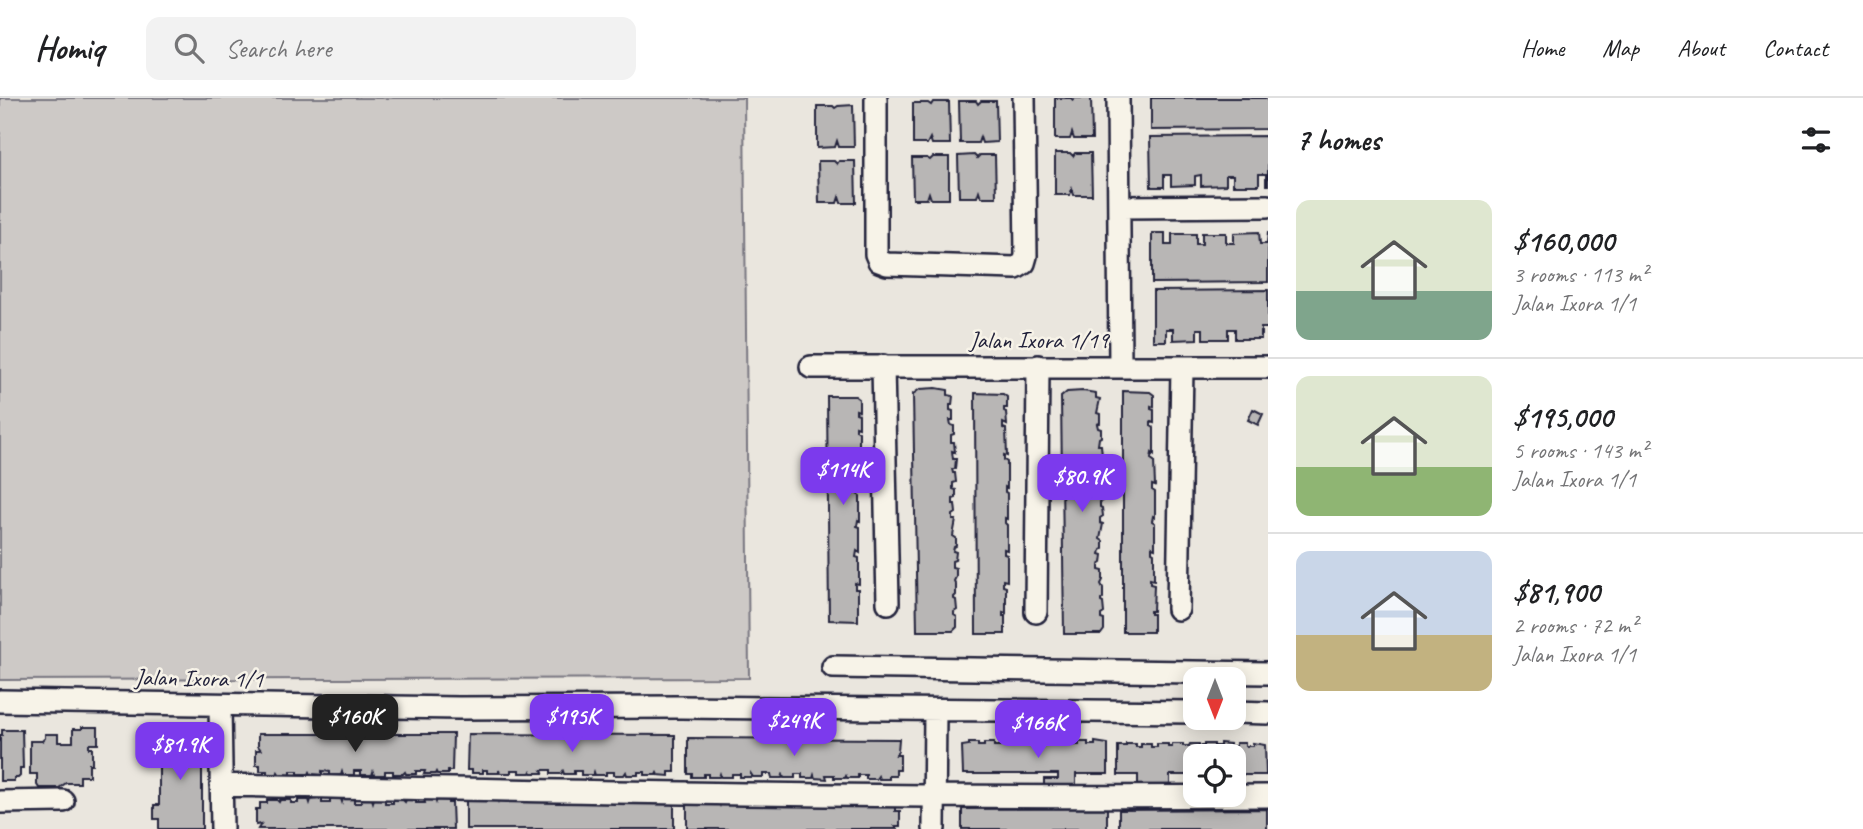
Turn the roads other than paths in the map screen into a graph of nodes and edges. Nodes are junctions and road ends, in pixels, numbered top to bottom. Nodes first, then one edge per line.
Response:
1 (876, 98) edge
2 (1024, 98) edge
3 (1118, 98) edge
4 (1268, 206) edge
5 (1119, 207) junction
6 (883, 366) junction
7 (1038, 366) junction
8 (1120, 366) junction
9 (811, 367) dead end
10 (1182, 367) junction
11 (1268, 367) edge
12 (888, 603) dead end
13 (1178, 609) dead end
14 (1036, 612) dead end
15 (833, 667) dead end
16 (1268, 673) edge
17 (0, 701) edge
18 (220, 705) junction
19 (935, 710) junction
20 (1183, 712) edge
21 (1246, 712) edge
22 (1268, 713) edge
23 (221, 785) junction
24 (934, 796) junction
25 (1268, 796) edge
26 (0, 802) edge
27 (63, 802) dead end
28 (222, 829) edge
29 (934, 829) edge

1 - 2 street
3 - 5 street
4 - 5 street
5 - 8 street
6 - 7 street, Jalan Ixora 1/19
6 - 9 street, Jalan Ixora 1/19
6 - 12 street
7 - 8 street, Jalan Ixora 1/19
7 - 14 street
8 - 10 street, Jalan Ixora 1/19
10 - 11 street, Jalan Ixora 1/19
10 - 13 street
15 - 16 street
17 - 18 street, Jalan Ixora 1/1
18 - 19 street, Jalan Ixora 1/1
18 - 23 street
19 - 20 street, Jalan Ixora 1/1
19 - 24 street
21 - 22 street
23 - 24 street
23 - 28 street
24 - 25 street
24 - 29 street
26 - 27 street

